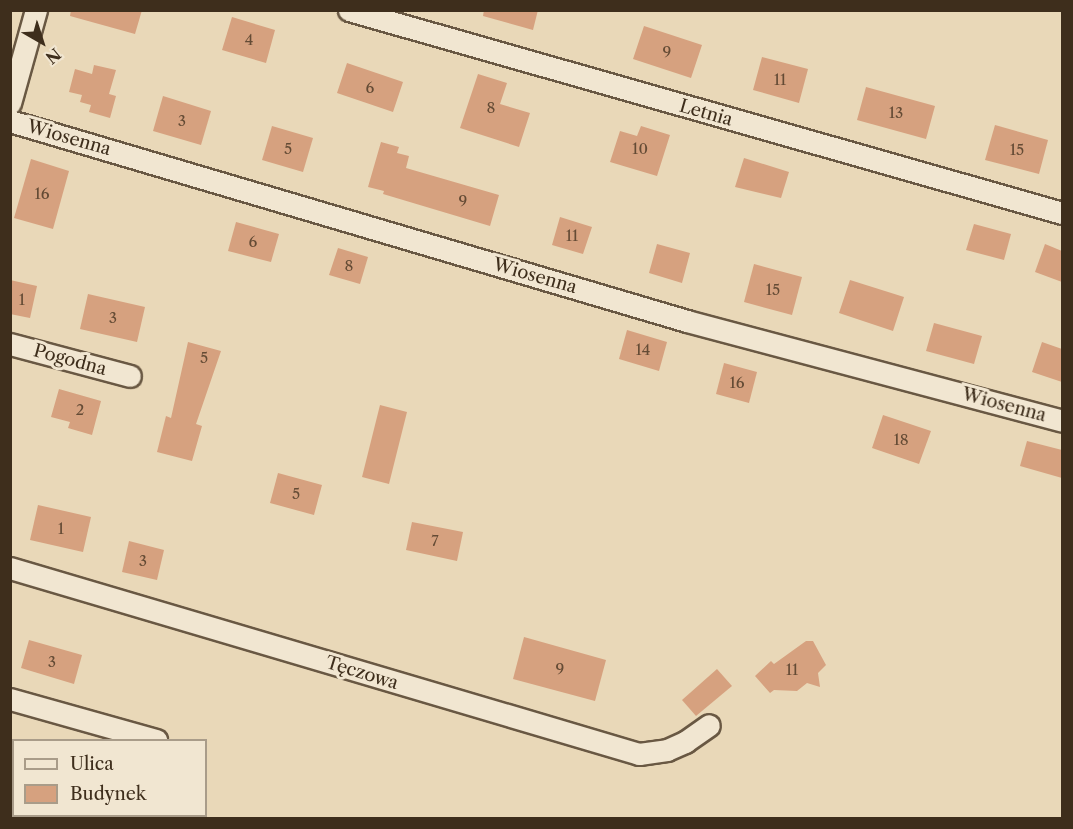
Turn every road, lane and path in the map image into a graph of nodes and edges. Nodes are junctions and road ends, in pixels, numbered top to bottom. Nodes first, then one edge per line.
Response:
1 (36, 10) edge
2 (349, 10) edge
3 (10, 104) edge
4 (10, 121) edge
5 (1062, 213) edge
6 (10, 344) edge
7 (130, 376) dead end
8 (1062, 421) edge
9 (10, 568) edge
10 (10, 699) edge
11 (709, 725) dead end
12 (149, 739) edge

1 - 3 street
2 - 5 street, Letnia
4 - 8 street, Wiosenna
6 - 7 street, Pogodna
9 - 11 street, Tęczowa
10 - 12 street

